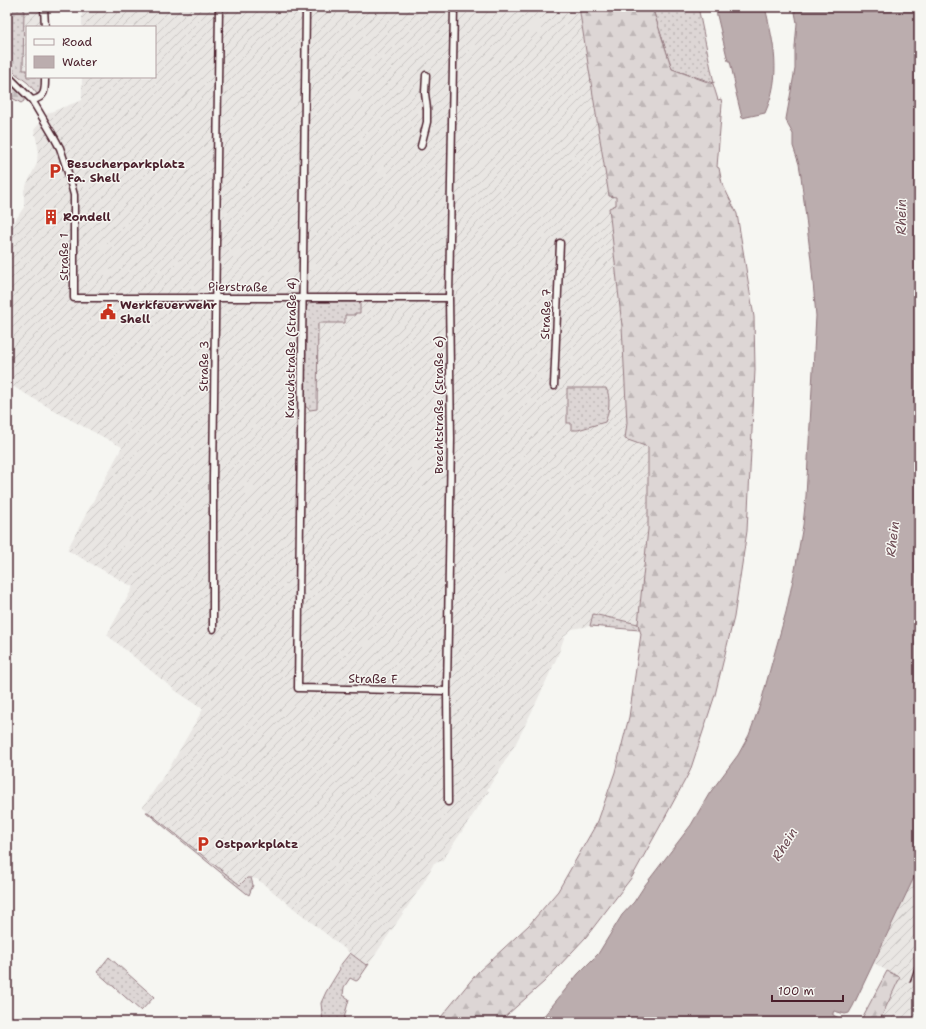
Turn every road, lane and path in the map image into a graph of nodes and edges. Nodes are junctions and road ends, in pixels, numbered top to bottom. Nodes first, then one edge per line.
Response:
1 (44, 7) edge
2 (219, 7) edge
3 (306, 7) edge
4 (454, 7) edge
5 (45, 26) edge
6 (7, 75) edge
7 (426, 75) dead end
8 (45, 78) edge
9 (32, 100) junction
10 (421, 146) dead end
11 (560, 243) dead end
12 (74, 298) joint
13 (216, 298) junction
14 (449, 298) junction
15 (303, 299) junction
16 (554, 386) dead end
17 (213, 629) dead end
18 (298, 688) joint
19 (447, 691) junction
20 (448, 802) dead end

1 - 5 street
2 - 13 street, Straße 3
3 - 15 street, Krauchstraße (Straße 4)
4 - 14 street, Brechtstraße (Straße 6)
6 - 9 street, Straße 1
7 - 10 street
8 - 9 street
9 - 12 street, Straße 1
11 - 16 street, Straße 7
12 - 13 street, Pierstraße
13 - 15 street, Pierstraße
13 - 17 street, Straße 3
14 - 15 street, Pierstraße
14 - 19 street, Brechtstraße (Straße 6)
15 - 18 street, Krauchstraße (Straße 4)
18 - 19 street, Straße F
19 - 20 street, Brechtstraße (Straße 6)

